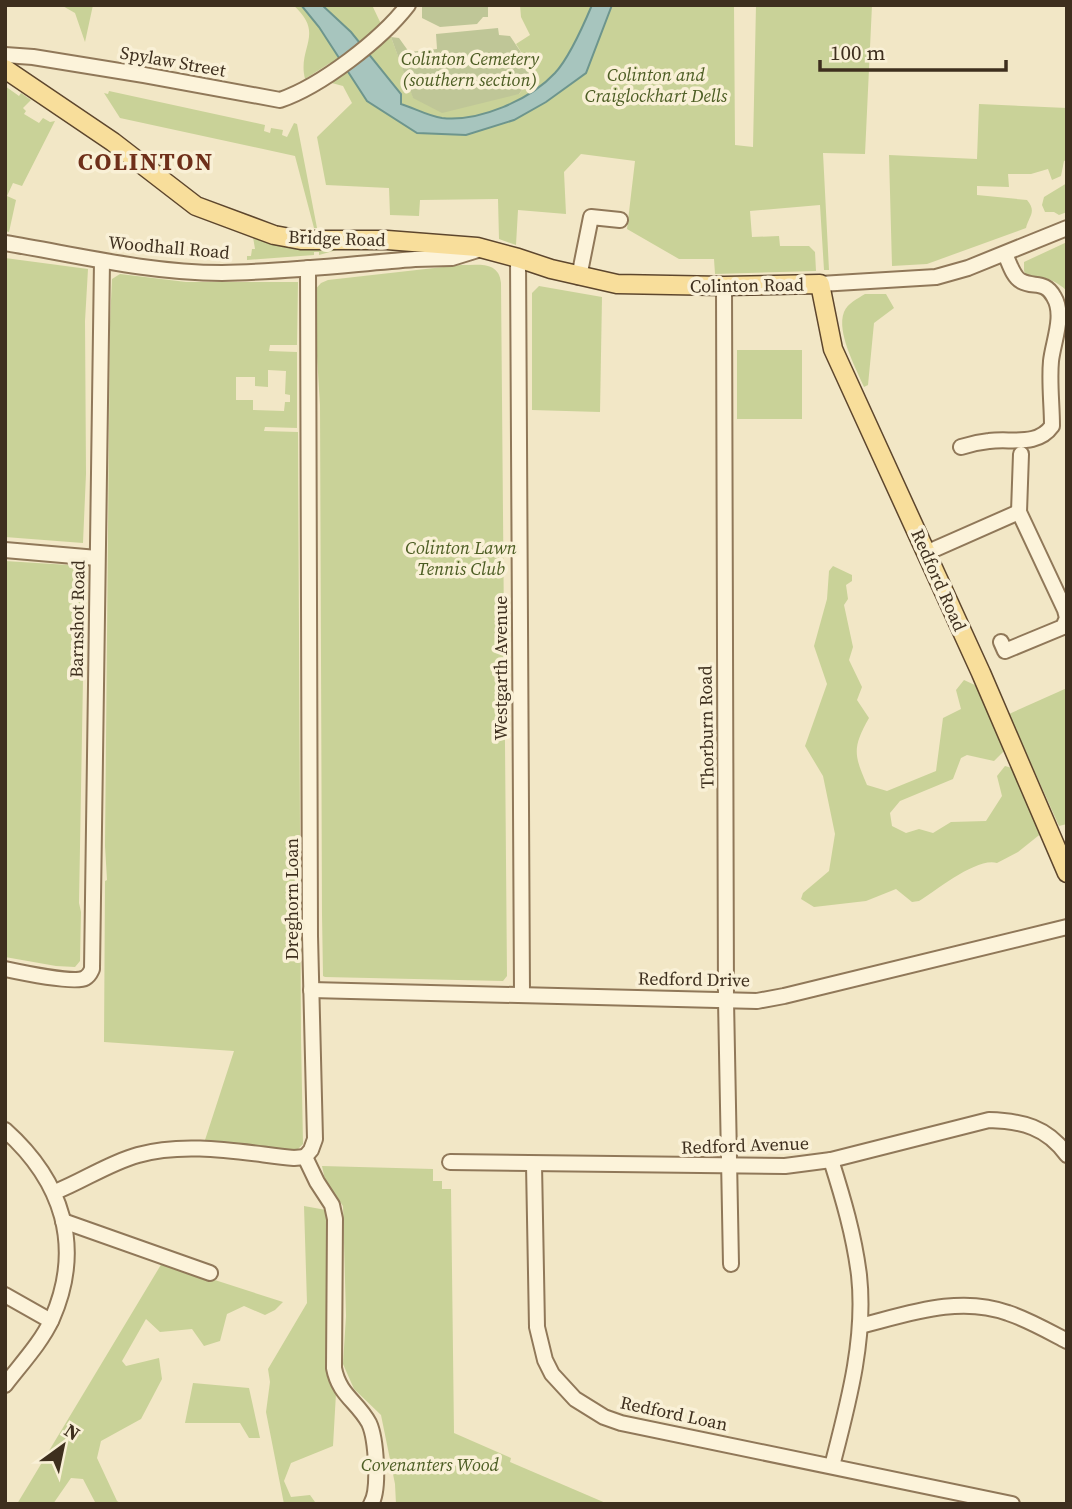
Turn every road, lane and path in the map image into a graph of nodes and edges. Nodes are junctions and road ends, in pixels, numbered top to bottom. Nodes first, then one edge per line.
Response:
1 (408, 5) edge
2 (5, 55) edge
3 (5, 69) edge
4 (621, 220) dead end
5 (1067, 228) edge
6 (424, 242) junction
7 (5, 243) edge
8 (486, 248) junction
9 (1005, 254) junction
10 (518, 258) junction
11 (415, 259) junction
12 (102, 261) junction
13 (308, 268) junction
14 (579, 277) junction
15 (820, 284) junction
16 (724, 286) junction
17 (970, 449) dead end
18 (1021, 454) dead end
19 (1019, 512) junction
20 (5, 551) edge
21 (926, 553) junction
22 (97, 558) junction
23 (1001, 642) dead end
24 (1067, 873) edge
25 (1067, 928) edge
26 (5, 969) edge
27 (311, 990) junction
28 (522, 993) junction
29 (726, 1000) junction
30 (5, 1130) edge
31 (1067, 1155) edge
32 (305, 1157) junction
33 (831, 1160) junction
34 (450, 1162) dead end
35 (534, 1164) junction
36 (730, 1167) junction
37 (55, 1192) junction
38 (63, 1221) junction
39 (731, 1264) dead end
40 (210, 1273) dead end
41 (5, 1295) edge
42 (51, 1321) junction
43 (859, 1325) junction
44 (1067, 1341) edge
45 (5, 1385) edge
46 (832, 1466) junction
47 (373, 1502) edge
48 (1012, 1504) edge

1 - 2 street, Spylaw Street
3 - 6 main road, Bridge Road
4 - 14 street
5 - 9 street, Colinton Road
6 - 8 main road, Colinton Road
6 - 11 street
7 - 12 street, Woodhall Road
8 - 10 main road, Colinton Road
8 - 11 street, Woodhall Road
9 - 15 street, Colinton Road
9 - 17 street
10 - 14 main road, Colinton Road
10 - 28 street, Westgarth Avenue
11 - 13 street, Woodhall Road
12 - 13 street, Woodhall Road
12 - 22 street, Barnshot Road
13 - 27 street, Dreghorn Loan
14 - 16 main road, Colinton Road
15 - 16 main road, Colinton Road
15 - 21 main road, Redford Road
16 - 29 street, Thorburn Road
18 - 19 street
19 - 21 street
19 - 23 street
20 - 22 street
21 - 24 main road, Redford Road
22 - 26 street, Barnshot Road
25 - 29 street, Redford Drive
27 - 28 street, Redford Drive
27 - 32 street, Dreghorn Loan
28 - 29 street, Redford Drive
29 - 36 street, Thorburn Road
30 - 37 street
31 - 33 street, Redford Avenue
32 - 37 street
32 - 47 street
33 - 36 street, Redford Avenue
33 - 43 street
34 - 35 street, Redford Avenue
35 - 36 street, Redford Avenue
35 - 46 street, Redford Loan
36 - 39 street, Thorburn Road
37 - 38 street
38 - 40 street
38 - 42 street
41 - 42 street
42 - 45 street
43 - 44 street
43 - 46 street
46 - 48 street, Redford Loan

